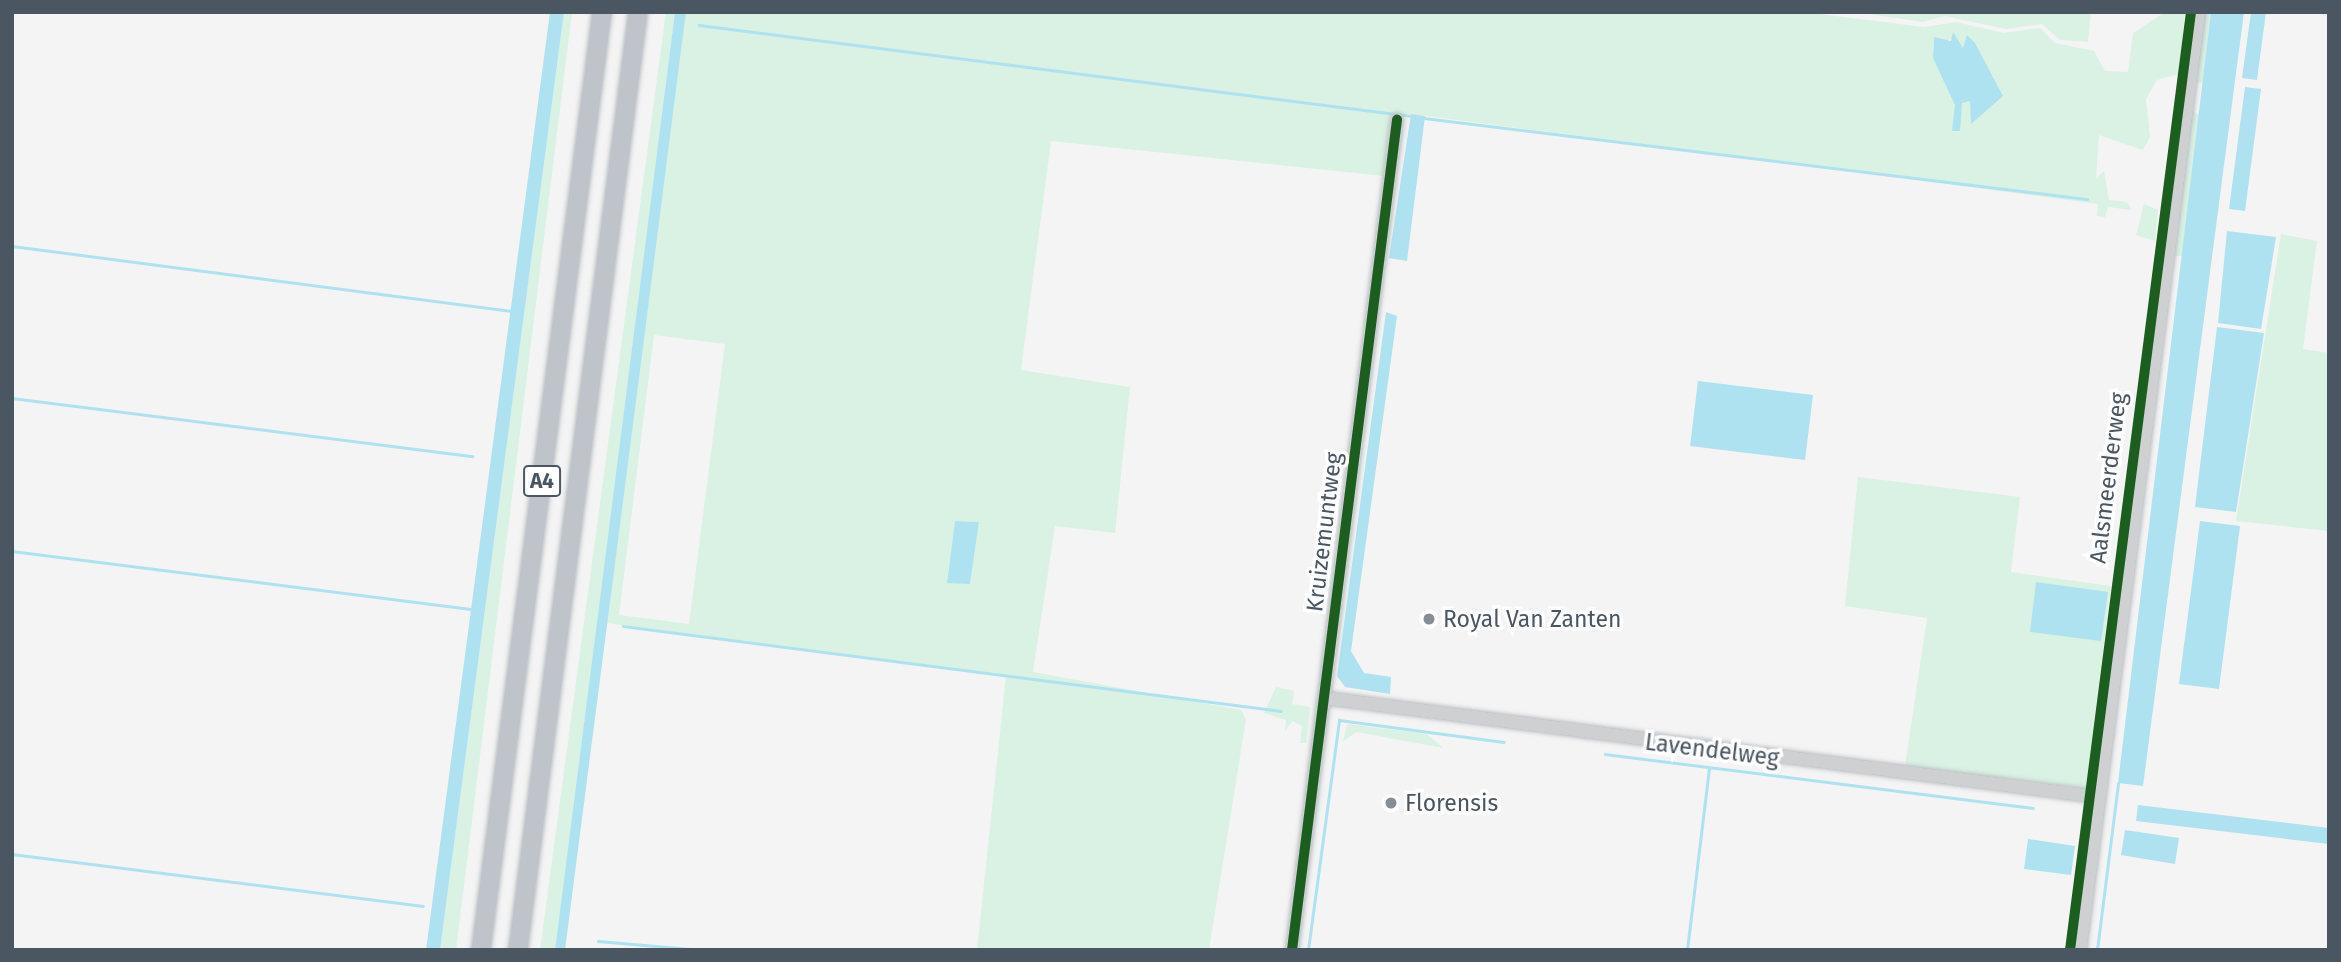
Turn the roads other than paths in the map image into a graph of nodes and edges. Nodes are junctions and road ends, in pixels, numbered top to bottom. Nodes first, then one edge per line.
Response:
1 (602, 12) edge
2 (638, 12) edge
3 (2199, 12) edge
4 (1397, 120) dead end
5 (1325, 698) junction
6 (2099, 797) junction
7 (481, 950) edge
8 (518, 950) edge
9 (1292, 950) edge
10 (2080, 950) edge

1 - 7 highway, A4
2 - 8 highway, A4
3 - 6 street, Aalsmeerderweg
4 - 5 street, Kruizemuntweg
5 - 6 street, Lavendelweg
5 - 9 street, Kruizemuntweg
6 - 10 street, Aalsmeerderweg

